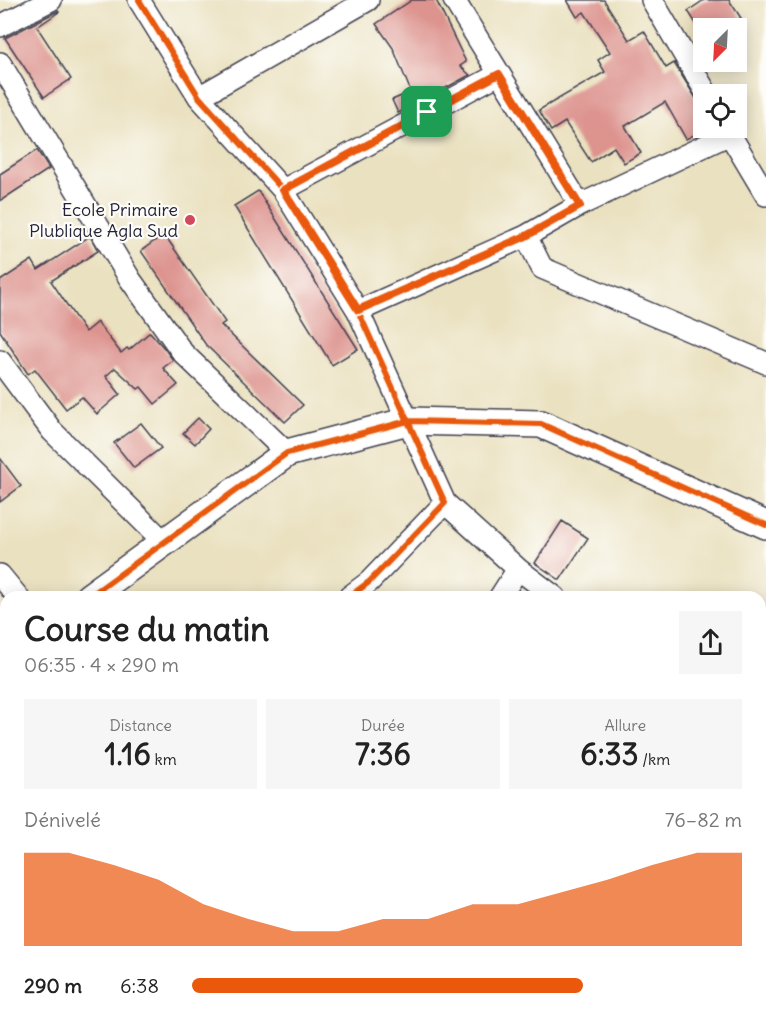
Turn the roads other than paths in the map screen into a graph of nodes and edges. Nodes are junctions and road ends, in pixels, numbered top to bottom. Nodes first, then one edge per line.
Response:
1 (51, 0) edge
2 (139, 0) edge
3 (368, 0) edge
4 (454, 0) edge
5 (652, 0) edge
6 (0, 26) edge
7 (0, 63) edge
8 (499, 74) junction
9 (701, 84) edge
10 (199, 97) junction
11 (714, 138) edge
12 (732, 138) edge
13 (283, 190) junction
14 (766, 195) edge
15 (580, 206) junction
16 (526, 236) junction
17 (358, 310) junction
18 (0, 361) edge
19 (766, 363) edge
20 (408, 421) junction
21 (286, 453) junction
22 (445, 503) junction
23 (766, 525) edge
24 (163, 541) junction
25 (518, 568) junction
26 (0, 575) edge
27 (13, 591) edge
28 (97, 591) edge
29 (357, 591) edge
30 (504, 591) edge
31 (547, 591) edge

1 - 6 street
2 - 10 street
3 - 10 street
4 - 8 street
5 - 9 street
7 - 21 street
8 - 13 street
8 - 15 street
10 - 13 street
11 - 15 street
12 - 14 street
13 - 17 street
15 - 16 street
16 - 17 street
16 - 19 street
17 - 20 street
18 - 24 street
20 - 21 street
20 - 22 street
20 - 23 street
21 - 24 street
22 - 25 street
22 - 29 street
24 - 28 street
25 - 30 street
25 - 31 street
26 - 27 street

